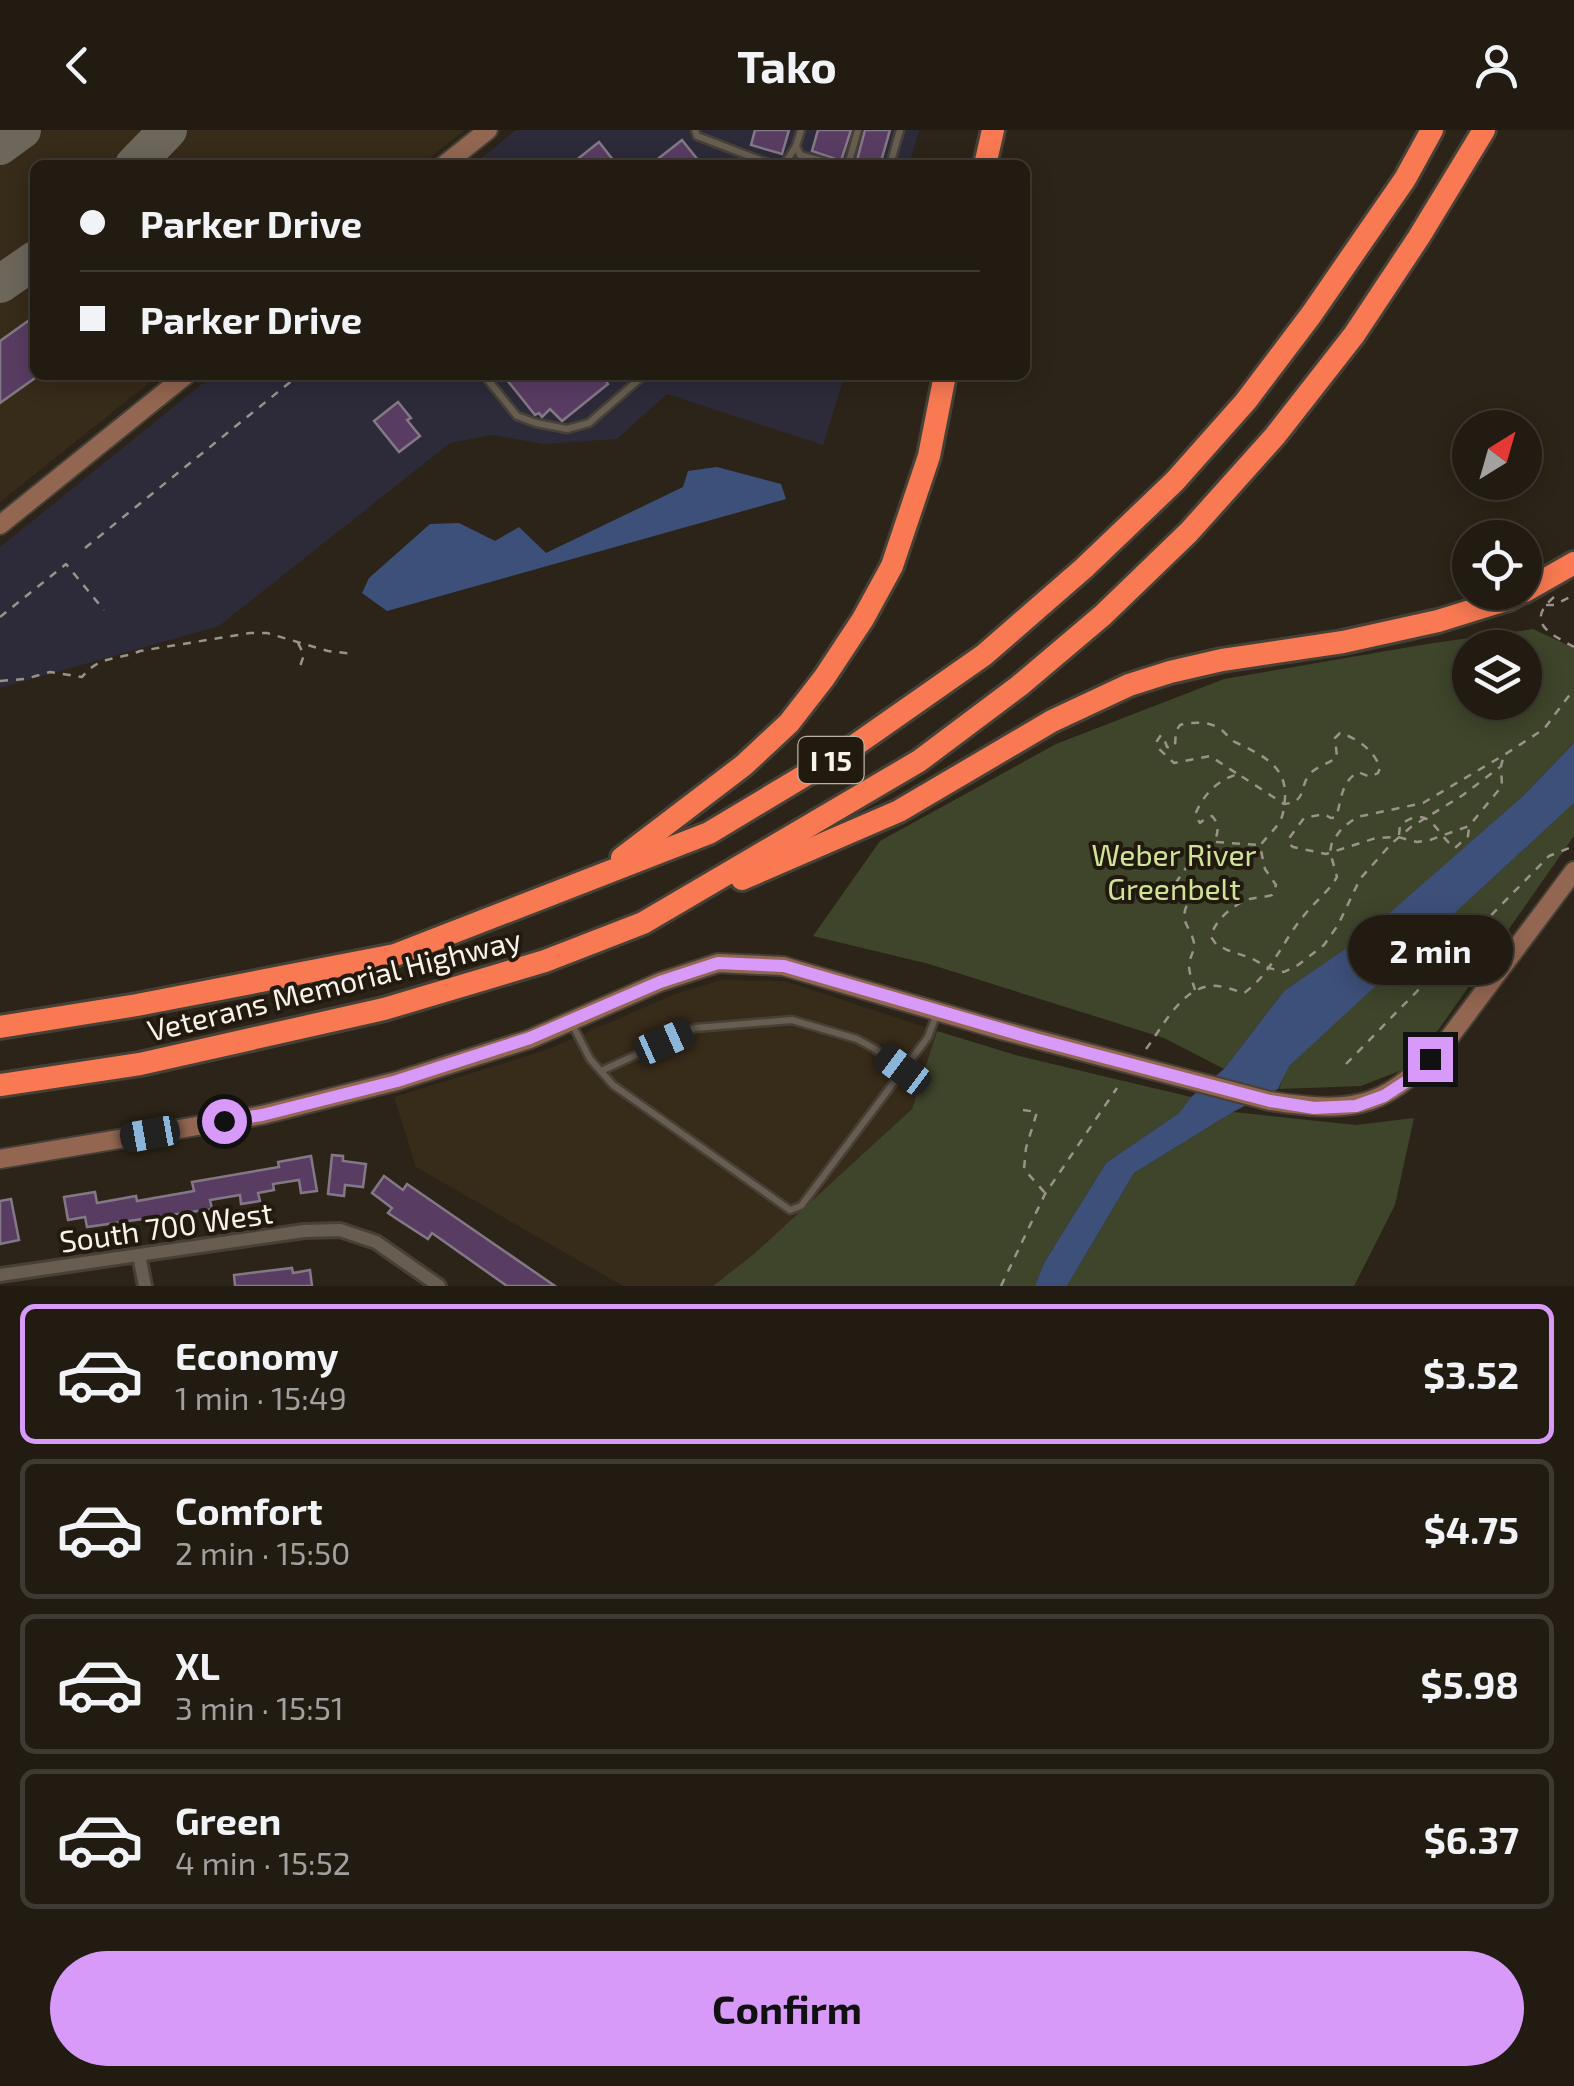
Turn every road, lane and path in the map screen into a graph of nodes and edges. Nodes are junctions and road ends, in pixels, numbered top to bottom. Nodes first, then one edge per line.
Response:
1 (488, 130) edge
2 (695, 130) edge
3 (801, 130) edge
4 (858, 130) edge
5 (900, 130) edge
6 (993, 130) edge
7 (1432, 130) edge
8 (1484, 130) edge
9 (796, 146) junction
10 (450, 160) edge
11 (760, 160) edge
12 (787, 160) edge
13 (818, 160) edge
14 (849, 160) edge
15 (891, 160) edge
16 (986, 160) edge
17 (180, 380) edge
18 (293, 380) edge
19 (488, 380) edge
20 (638, 380) edge
21 (943, 380) edge
22 (0, 526) edge
23 (85, 548) dead end
24 (1574, 563) edge
25 (1542, 581) edge
26 (1563, 590) dead end
27 (1574, 594) edge
28 (1544, 605) junction
29 (104, 610) dead end
30 (1474, 610) edge
31 (0, 617) edge
32 (297, 642) junction
33 (1574, 647) edge
34 (354, 654) dead end
35 (298, 669) dead end
36 (0, 681) edge
37 (1574, 690) edge
38 (1504, 755) junction
39 (1502, 766) junction
40 (1238, 774) junction
41 (1284, 804) junction
42 (1427, 818) junction
43 (1469, 826) junction
44 (1443, 835) junction
45 (1398, 837) junction
46 (1215, 842) junction
47 (1260, 846) junction
48 (1574, 846) edge
49 (1330, 852) junction
50 (1574, 870) edge
51 (598, 876) junction
52 (642, 923) junction
53 (1269, 968) junction
54 (1194, 990) junction
55 (938, 1012) junction
56 (570, 1021) junction
57 (0, 1027) edge
58 (1146, 1049) dead end
59 (1346, 1064) dead end
60 (903, 1070) junction
61 (600, 1071) junction
62 (0, 1085) edge
63 (1117, 1088) dead end
64 (1023, 1110) dead end
65 (0, 1160) edge
66 (1045, 1194) junction
67 (139, 1255) junction
68 (0, 1275) edge
69 (144, 1286) edge
70 (438, 1286) edge
71 (1001, 1286) edge

1 - 10 street
2 - 11 lane
3 - 9 lane
4 - 14 lane
5 - 15 lane
6 - 16 highway
7 - 51 highway, Veterans Memorial Highway / I 15
8 - 52 highway, Veterans Memorial Highway / I 15
9 - 12 lane
9 - 13 lane
17 - 22 street
18 - 23 path
19 - 20 lane
21 - 51 highway
24 - 25 highway
26 - 28 path
27 - 28 path
28 - 33 path
29 - 31 path
30 - 52 highway
32 - 34 path
32 - 35 path
32 - 36 path
37 - 38 path
38 - 39 path
38 - 49 path
39 - 42 path
39 - 43 path
40 - 41 path
40 - 41 path
40 - 46 path
41 - 47 path
41 - 49 path
42 - 44 path
42 - 45 path
42 - 45 path
43 - 44 path
43 - 44 path
44 - 45 path
45 - 49 path
45 - 53 path
46 - 47 path
46 - 54 path
47 - 53 path
48 - 59 path
49 - 53 path
50 - 55 street
51 - 57 highway, Veterans Memorial Highway / I 15
52 - 62 highway, Veterans Memorial Highway / I 15
53 - 54 path
54 - 58 path
55 - 56 street
55 - 60 lane
56 - 61 lane
56 - 65 street
60 - 61 lane
60 - 61 lane
63 - 66 path
64 - 66 path
66 - 71 path
67 - 68 street, South 700 West
67 - 69 street
67 - 70 street, South 700 West

